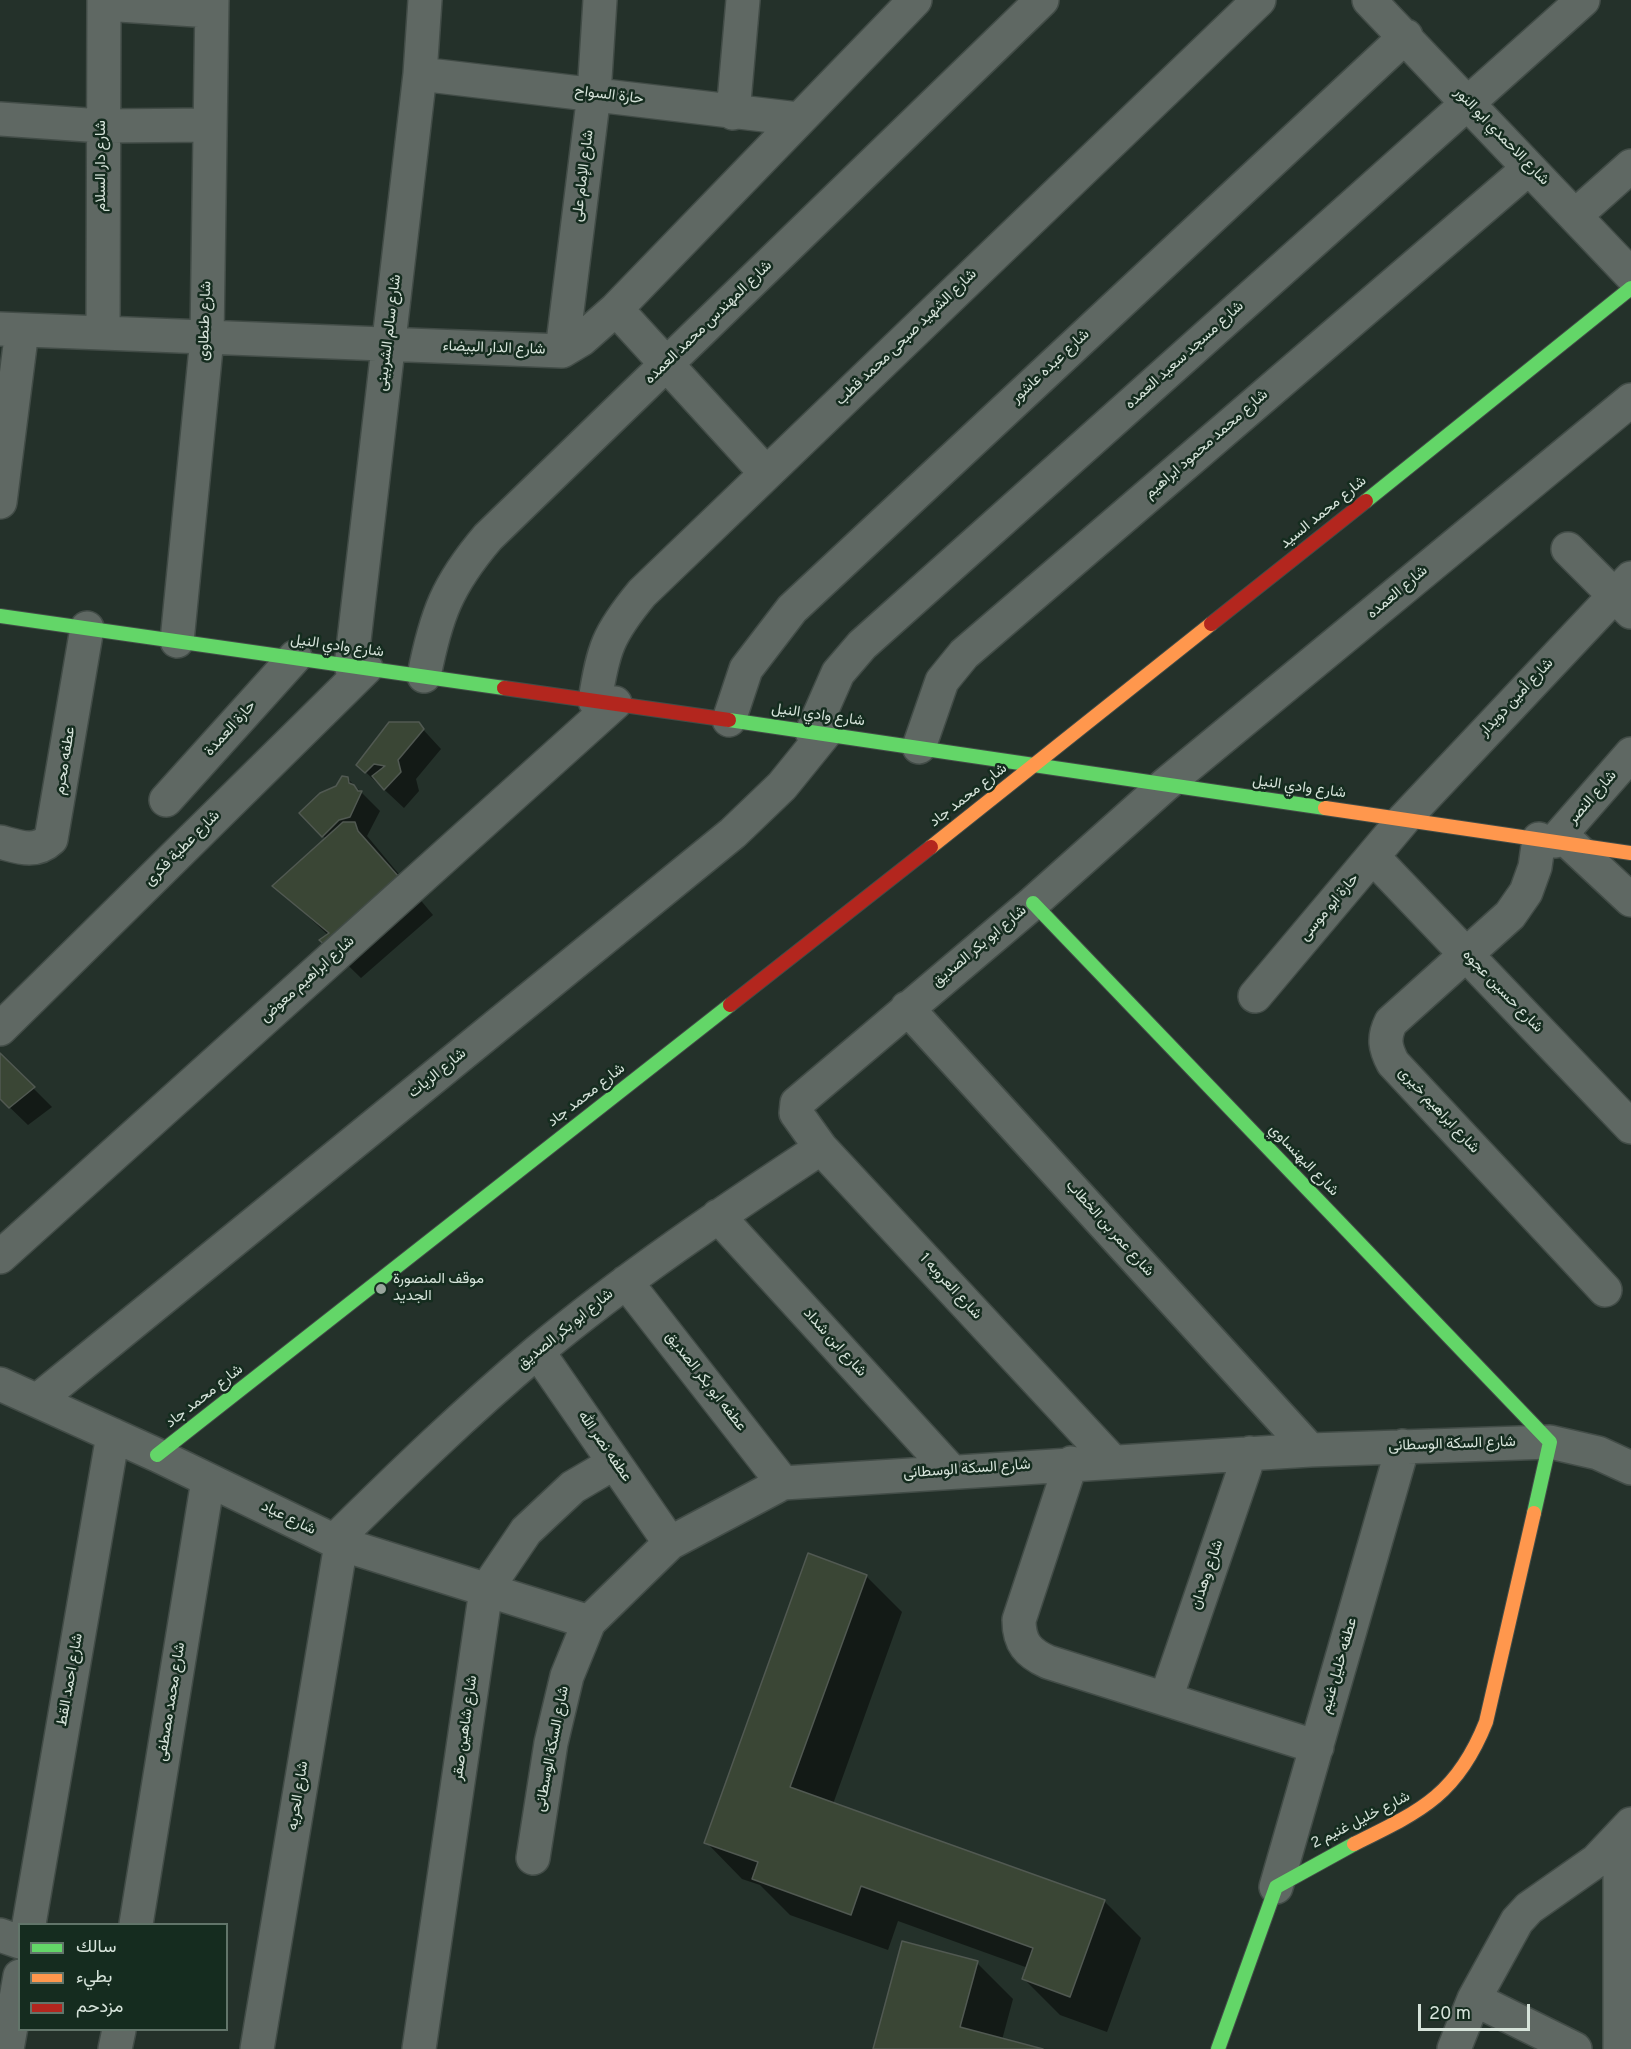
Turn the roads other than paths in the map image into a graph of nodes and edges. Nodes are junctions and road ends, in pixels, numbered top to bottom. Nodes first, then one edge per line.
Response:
1 (425, 0) edge
2 (600, 0) edge
3 (743, 0) edge
4 (915, 0) edge
5 (1042, 0) edge
6 (1259, 0) edge
7 (1369, 0) edge
8 (1583, 0) edge
9 (104, 2) edge
10 (212, 6) edge
11 (886, 15) edge
12 (1406, 36) junction
13 (420, 74) junction
14 (594, 94) junction
15 (1468, 103) junction
16 (733, 113) junction
17 (0, 118) edge
18 (798, 119) junction
19 (210, 124) junction
20 (102, 126) junction
21 (1631, 166) edge
22 (1529, 168) junction
23 (1576, 215) junction
24 (1631, 275) edge
25 (1631, 288) edge
26 (616, 309) junction
27 (11, 329) edge
28 (103, 333) junction
29 (207, 338) junction
30 (388, 346) junction
31 (562, 351) junction
32 (666, 365) junction
33 (1631, 400) edge
34 (766, 473) junction
35 (0, 502) edge
36 (1568, 549) dead end
37 (1625, 595) edge
38 (0, 616) edge
39 (87, 628) junction
40 (177, 641) junction
41 (295, 657) junction
42 (358, 667) junction
43 (424, 676) junction
44 (605, 702) junction
45 (729, 720) junction
46 (819, 733) junction
47 (919, 747) junction
48 (1631, 754) edge
49 (1037, 764) junction
50 (1165, 785) junction
51 (166, 800) dead end
52 (1404, 819) junction
53 (0, 842) edge
54 (1555, 842) junction
55 (1631, 853) edge
56 (1372, 857) junction
57 (1631, 900) edge
58 (1033, 903) junction
59 (1466, 955) junction
60 (1255, 996) dead end
61 (907, 1008) junction
62 (0, 1029) edge
63 (795, 1108) joint
64 (1631, 1127) edge
65 (821, 1148) junction
66 (718, 1216) junction
67 (0, 1257) edge
68 (626, 1282) junction
69 (1605, 1290) dead end
70 (538, 1352) junction
71 (0, 1384) edge
72 (38, 1400) junction
73 (113, 1435) junction
74 (1550, 1442) junction
75 (1403, 1446) junction
76 (1310, 1450) junction
77 (1250, 1453) junction
78 (157, 1455) junction
79 (1112, 1461) junction
80 (614, 1462) junction
81 (1071, 1463) junction
82 (1631, 1468) edge
83 (950, 1470) junction
84 (208, 1480) junction
85 (783, 1483) junction
86 (337, 1542) junction
87 (670, 1543) junction
88 (486, 1590) junction
89 (589, 1622) junction
90 (1166, 1698) junction
91 (1317, 1747) junction
92 (1626, 1831) edge
93 (533, 1858) dead end
94 (1276, 1887) junction
95 (29, 1923) edge
96 (136, 1923) edge
97 (0, 1935) edge
98 (18, 1941) edge
99 (18, 1987) edge
100 (1474, 1999) junction
101 (118, 2031) edge
102 (7, 2049) edge
103 (115, 2049) edge
104 (257, 2049) edge
105 (419, 2049) edge
106 (1218, 2049) edge
107 (1454, 2049) edge
108 (1575, 2049) edge
109 (1620, 2049) edge

1 - 13 street, شارع سالم الشربينى
2 - 14 street, شارع الإمام على
3 - 16 street
4 - 11 street, شارع الدار البيضاء
5 - 32 street, شارع المهندس محمد العمده
6 - 34 street, شارع الشهيد صبحى محمد قطب
7 - 12 street, شارع الاحمدي ابو النور
8 - 15 street, شارع مسجد سعيد العمده
9 - 10 street
9 - 20 street, شارع دار السلام
10 - 19 street, شارع طنطاوى
11 - 18 street, شارع الدار البيضاء
12 - 15 street, شارع الاحمدي ابو النور
12 - 45 street, شارع عبده عاشور
13 - 14 street, حارة السواح
13 - 30 street, شارع سالم الشربينى
14 - 16 street, حارة السواح
14 - 31 street, شارع الإمام على
15 - 22 street, شارع الاحمدي ابو النور
15 - 46 street, شارع مسجد سعيد العمده
16 - 18 street, حارة السواح
17 - 20 street
18 - 26 street, شارع الدار البيضاء
19 - 20 street
19 - 29 street, شارع طنطاوى
20 - 28 street, شارع دار السلام
21 - 23 street
22 - 23 street, شارع الاحمدي ابو النور
22 - 47 street, شارع محمد محمود ابراهيم
23 - 24 street, شارع الاحمدي ابو النور
25 - 49 street, شارع محمد السيد
26 - 31 street, شارع الدار البيضاء
26 - 32 street
27 - 28 street, شارع الدار البيضاء
27 - 35 street
28 - 29 street, شارع الدار البيضاء
29 - 30 street, شارع الدار البيضاء
29 - 40 street, شارع طنطاوى
30 - 31 street, شارع الدار البيضاء
30 - 42 street, شارع سالم الشربينى
32 - 34 street
32 - 43 street, شارع المهندس محمد العمده
33 - 50 street, شارع العمده
34 - 44 street, شارع الشهيد صبحى محمد قطب
36 - 37 street
37 - 52 street, شارع أمين دويدار
38 - 39 street, شارع وادي النيل
39 - 40 street, شارع وادي النيل
39 - 53 street, عطفه محرم
40 - 41 street, شارع وادي النيل
41 - 42 street, شارع وادي النيل
41 - 51 street, حارة العمدة
42 - 43 street, شارع وادي النيل
42 - 62 street, شارع عطية فكرى
43 - 44 street, شارع وادي النيل
44 - 45 street, شارع وادي النيل
44 - 67 street, شارع ابراهيم معوض
45 - 46 street, شارع وادي النيل
46 - 47 street, شارع وادي النيل
46 - 72 street, شارع الزيات
47 - 49 street, شارع وادي النيل
48 - 54 street, شارع النصر
49 - 50 street, شارع وادي النيل
49 - 78 street, شارع محمد جاد
50 - 52 street, شارع وادي النيل
50 - 58 street, شارع ابو بكر الصديق
52 - 54 street, شارع وادي النيل
52 - 56 street, حارة ابو موسى
54 - 55 street, شارع وادي النيل
54 - 57 street
54 - 59 street, شارع ابراهيم خيرى
56 - 59 street, شارع حسين عجوه
56 - 60 street, حارة ابو موسى
58 - 61 street, شارع ابو بكر الصديق
58 - 74 street, شارع البهنساوي
59 - 64 street, شارع حسين عجوه
59 - 69 street, شارع ابراهيم خيرى
61 - 63 street, شارع ابو بكر الصديق
61 - 76 street, شارع عمر بن الخطاب
63 - 65 street, شارع العروبه 1
65 - 66 street, شارع ابو بكر الصديق
65 - 79 street, شارع العروبه 1
66 - 68 street, شارع ابو بكر الصديق
66 - 83 street, شارع ابن شداد
68 - 70 street, شارع ابو بكر الصديق
68 - 85 street, عطفه ابو بكر الصديق
70 - 80 street, عطفه نصر الله
70 - 86 street, شارع ابو بكر الصديق
71 - 72 street, شارع عياد
72 - 73 street, شارع عياد
73 - 78 street, شارع عياد
73 - 95 street, شارع احمد القط
74 - 75 street, شارع السكة الوسطانى
74 - 82 street, شارع السكة الوسطانى
74 - 94 street, شارع خليل غنيم 2
75 - 76 street, شارع السكة الوسطانى
75 - 91 street, عطفه خليل غنيم
76 - 77 street, شارع السكة الوسطانى
77 - 79 street, شارع السكة الوسطانى
77 - 90 street, شارع وهدان
78 - 84 street, شارع عياد
79 - 81 street, شارع السكة الوسطانى
80 - 87 street, عطفه نصر الله
80 - 88 street, شارع شاهين صقر
81 - 83 street, شارع السكة الوسطانى
81 - 90 street
83 - 85 street, شارع السكة الوسطانى
84 - 86 street, شارع عياد
84 - 96 street, شارع محمد مصطفى
85 - 87 street, شارع السكة الوسطانى
86 - 88 street, شارع عياد
86 - 104 street, شارع الحريه
87 - 89 street, شارع السكة الوسطانى
88 - 89 street, شارع عياد
88 - 105 street, شارع شاهين صقر
89 - 93 street, شارع السكة الوسطانى
90 - 91 street
91 - 94 street, عطفه خليل غنيم
92 - 100 street
92 - 109 street
94 - 106 street
97 - 98 street
99 - 102 street
100 - 107 street
100 - 108 street
101 - 103 street

